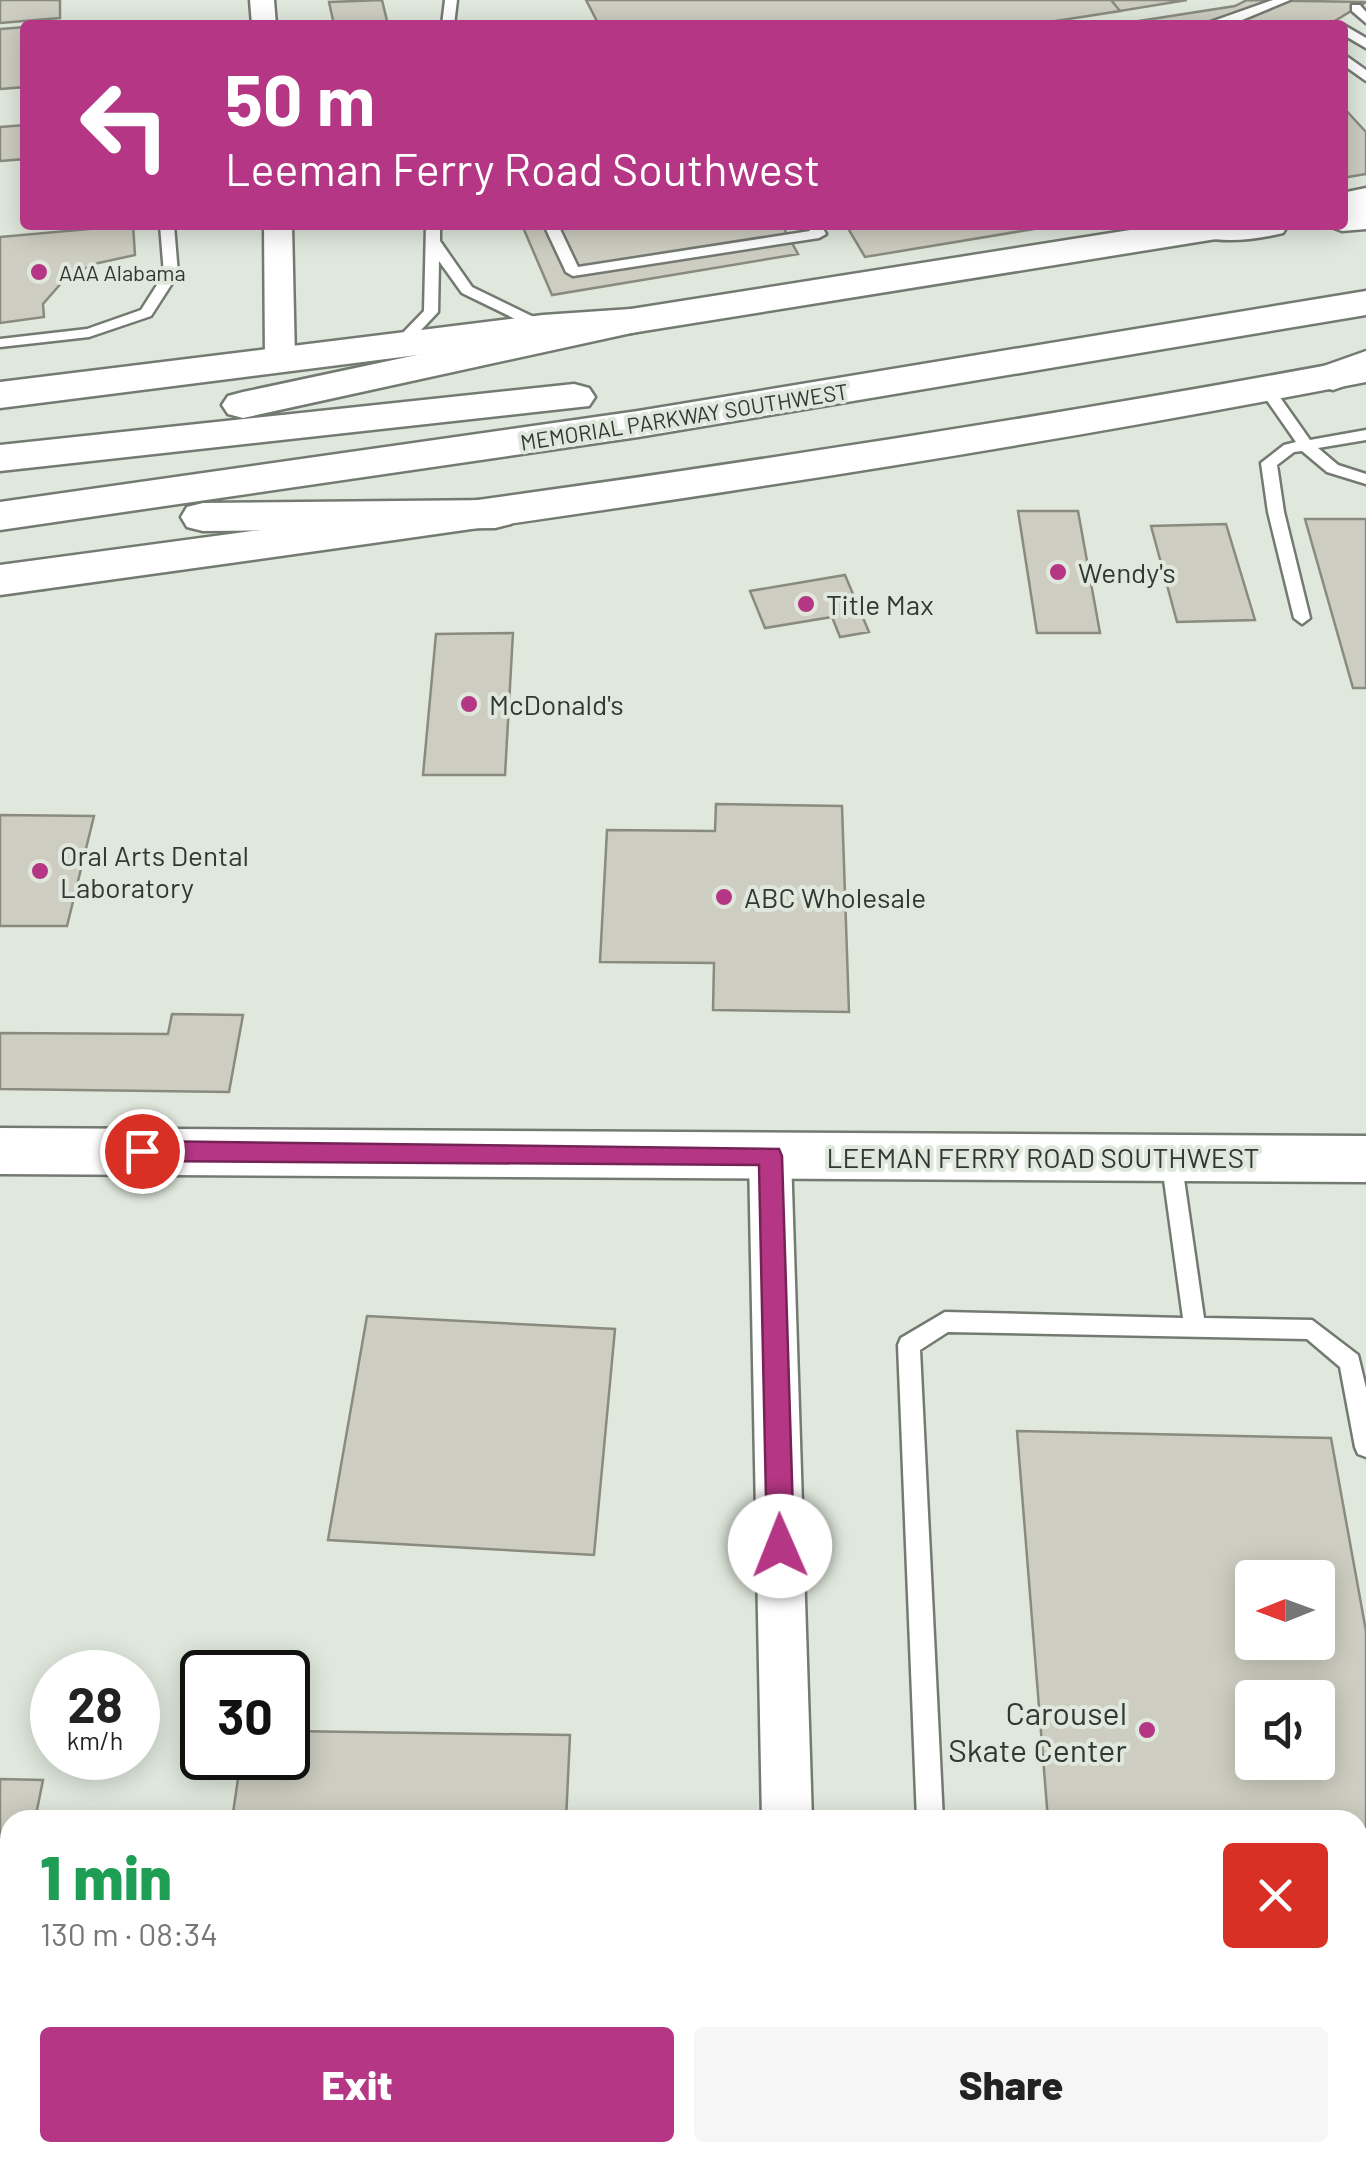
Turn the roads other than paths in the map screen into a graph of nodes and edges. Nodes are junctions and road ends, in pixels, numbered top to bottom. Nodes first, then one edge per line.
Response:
1 (1284, 0) edge
2 (1231, 20) edge
3 (168, 230) edge
4 (278, 230) edge
5 (433, 230) edge
6 (553, 230) edge
7 (817, 230) edge
8 (1207, 230) edge
9 (434, 243) junction
10 (1366, 266) edge
11 (1366, 303) edge
12 (632, 321) junction
13 (543, 327) junction
14 (0, 343) edge
15 (401, 344) junction
16 (280, 359) junction
17 (1355, 370) edge
18 (1267, 389) junction
19 (0, 395) edge
20 (1366, 435) edge
21 (1306, 443) junction
22 (4, 458) edge
23 (1366, 479) edge
24 (495, 514) junction
25 (8, 515) edge
26 (0, 580) edge
27 (1302, 618) dead end
28 (0, 1151) edge
29 (770, 1156) junction
30 (1171, 1158) junction
31 (1366, 1160) edge
32 (1195, 1328) junction
33 (1366, 1447) edge
34 (787, 1810) edge
35 (930, 1810) edge

1 - 2 lane
3 - 14 lane
4 - 16 street
5 - 9 lane
6 - 7 lane
8 - 12 main road
9 - 13 lane
9 - 15 lane
10 - 22 main road, MEMORIAL PARKWAY SOUTHWEST
11 - 25 main road, MEMORIAL PARKWAY SOUTHWEST
12 - 13 main road
12 - 22 main road
13 - 15 main road
15 - 16 main road
16 - 19 main road
17 - 18 main road
18 - 21 lane
18 - 24 main road
20 - 21 lane
21 - 23 lane
21 - 27 lane
24 - 25 main road
24 - 26 main road
28 - 29 main road, LEEMAN FERRY ROAD SOUTHWEST
29 - 30 main road, LEEMAN FERRY ROAD SOUTHWEST
29 - 34 street
30 - 31 main road, LEEMAN FERRY ROAD SOUTHWEST
30 - 32 lane
32 - 33 lane
32 - 35 lane

